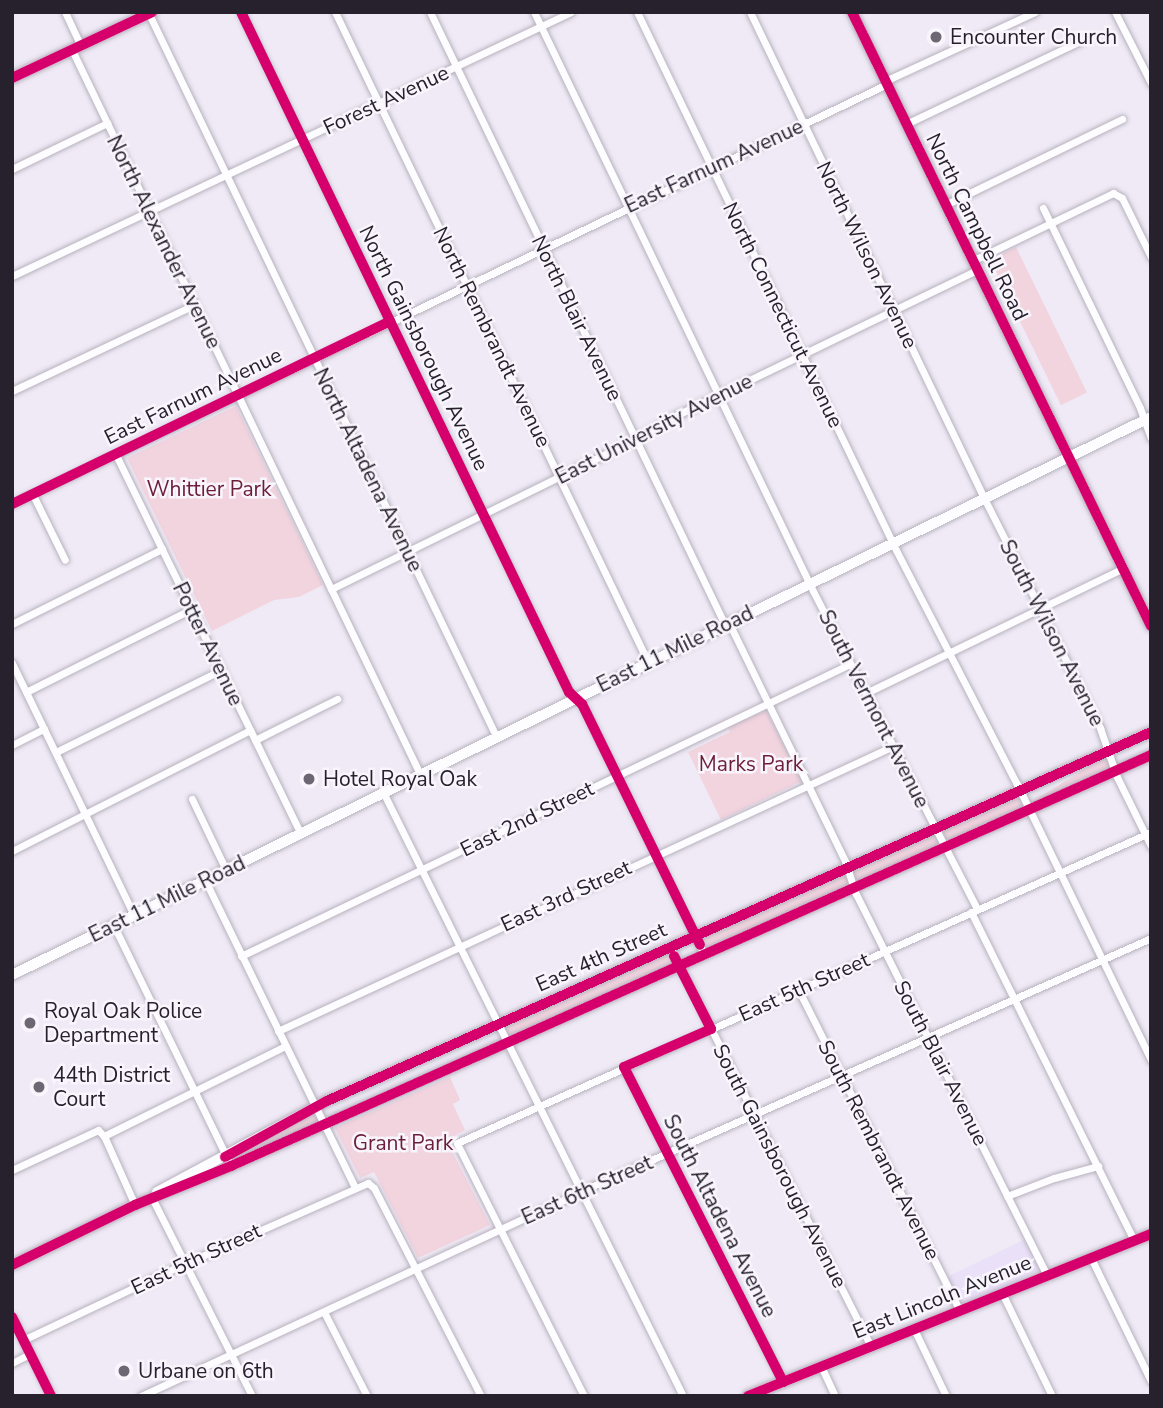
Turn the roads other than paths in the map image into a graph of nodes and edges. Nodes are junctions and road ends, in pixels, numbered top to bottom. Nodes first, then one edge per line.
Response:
1 (65, 12) edge
2 (241, 12) edge
3 (335, 12) edge
4 (430, 12) edge
5 (534, 12) edge
6 (570, 12) edge
7 (637, 12) edge
8 (750, 12) edge
9 (852, 12) edge
10 (1035, 12) edge
11 (1115, 12) edge
12 (150, 13) edge
13 (541, 26) junction
14 (1082, 40) dead end
15 (76, 48) junction
16 (456, 67) junction
17 (12, 78) edge
18 (886, 82) junction
19 (1151, 83) edge
20 (379, 103) junction
21 (1122, 119) dead end
22 (107, 123) junction
23 (804, 123) junction
24 (906, 124) junction
25 (303, 139) junction
26 (712, 167) junction
27 (12, 169) edge
28 (226, 175) junction
29 (945, 205) junction
30 (628, 207) junction
31 (1043, 208) dead end
32 (149, 211) junction
33 (1050, 223) junction
34 (543, 247) junction
35 (1151, 257) edge
36 (974, 266) junction
37 (12, 276) edge
38 (466, 284) junction
39 (194, 305) junction
40 (894, 310) junction
41 (390, 321) junction
42 (802, 354) junction
43 (314, 358) junction
44 (12, 391) edge
45 (719, 395) junction
46 (239, 397) junction
47 (1147, 419) edge
48 (1151, 438) edge
49 (635, 439) junction
50 (116, 455) junction
51 (1069, 457) junction
52 (559, 477) junction
53 (33, 495) junction
54 (984, 498) junction
55 (12, 505) edge
56 (483, 514) junction
57 (893, 542) junction
58 (162, 549) junction
59 (407, 551) junction
60 (65, 560) dead end
61 (1123, 568) junction
62 (810, 583) junction
63 (331, 589) junction
64 (1040, 608) junction
65 (191, 609) junction
66 (12, 624) edge
67 (727, 624) junction
68 (1151, 626) edge
69 (949, 652) junction
70 (648, 662) junction
71 (12, 663) edge
72 (850, 664) junction
73 (221, 670) junction
74 (26, 692) junction
75 (866, 693) junction
76 (576, 698) junction
77 (337, 699) dead end
78 (768, 704) junction
79 (44, 729) junction
80 (250, 730) junction
81 (1151, 732) edge
82 (496, 736) junction
83 (255, 740) junction
84 (12, 745) edge
85 (893, 746) junction
86 (1108, 751) junction
87 (55, 752) junction
88 (1151, 755) edge
89 (1116, 770) junction
90 (420, 774) junction
91 (617, 776) junction
92 (808, 785) junction
93 (1020, 791) junction
94 (383, 792) junction
95 (192, 799) dead end
96 (1027, 809) junction
97 (85, 813) junction
98 (936, 828) junction
99 (300, 833) junction
100 (1148, 833) edge
101 (945, 846) junction
102 (1151, 846) edge
103 (12, 850) edge
104 (656, 855) junction
105 (847, 868) junction
106 (226, 870) junction
107 (420, 870) junction
108 (1058, 874) junction
109 (205, 880) junction
110 (854, 887) junction
111 (974, 911) junction
112 (134, 915) junction
113 (114, 926) junction
114 (695, 936) junction
115 (1151, 938) edge
116 (458, 946) junction
117 (670, 947) junction
118 (885, 951) junction
119 (704, 954) junction
120 (242, 956) junction
121 (1101, 960) junction
122 (679, 965) junction
123 (12, 975) edge
124 (798, 989) junction
125 (1014, 999) junction
126 (497, 1025) junction
127 (710, 1029) junction
128 (278, 1031) junction
129 (928, 1037) junction
130 (506, 1043) junction
131 (285, 1046) junction
132 (1151, 1060) edge
133 (624, 1067) junction
134 (842, 1076) junction
135 (194, 1091) junction
136 (537, 1106) junction
137 (315, 1107) junction
138 (754, 1115) junction
139 (324, 1124) junction
140 (104, 1136) junction
141 (667, 1153) junction
142 (229, 1161) junction
143 (1098, 1166) junction
144 (12, 1170) edge
145 (355, 1187) junction
146 (580, 1192) junction
147 (1007, 1196) junction
148 (152, 1198) junction
149 (135, 1205) junction
150 (499, 1229) junction
151 (1151, 1234) edge
152 (1134, 1240) junction
153 (1091, 1258) junction
154 (184, 1264) junction
155 (12, 1265) edge
156 (415, 1268) junction
157 (1047, 1275) junction
158 (1002, 1293) junction
159 (960, 1311) junction
160 (324, 1312) junction
161 (12, 1317) edge
162 (914, 1329) junction
163 (23, 1340) junction
164 (871, 1346) junction
165 (30, 1354) junction
166 (232, 1356) junction
167 (12, 1363) edge
168 (821, 1366) junction
169 (1151, 1381) edge
170 (783, 1382) junction
171 (51, 1396) edge
172 (141, 1396) edge
173 (252, 1396) edge
174 (367, 1396) edge
175 (481, 1396) edge
176 (584, 1396) edge
177 (683, 1396) edge
178 (748, 1396) edge
179 (835, 1396) edge
180 (946, 1396) edge
181 (1052, 1396) edge

1 - 15 street, North Alexander Avenue
2 - 25 street, North Gainsborough Avenue
3 - 20 street, North Rembrandt Avenue
4 - 16 street, North Blair Avenue
5 - 13 street, South Vermont Avenue
6 - 13 street, Forest Avenue
7 - 26 street, North Connecticut Avenue
8 - 23 street, North Wilson Avenue
9 - 18 street, North Campbell Road
10 - 18 street, East Farnum Avenue
11 - 19 street
12 - 15 street
12 - 28 street, North Altadena Avenue
13 - 16 street, Forest Avenue
13 - 30 street, South Vermont Avenue
14 - 24 street
15 - 17 street
15 - 22 street, North Alexander Avenue
16 - 20 street, Forest Avenue
16 - 34 street, North Blair Avenue
18 - 23 street, East Farnum Avenue
18 - 24 street, North Campbell Road
20 - 25 street, Forest Avenue
20 - 38 street, North Rembrandt Avenue
21 - 29 street
22 - 27 street
22 - 32 street, North Alexander Avenue
23 - 26 street, East Farnum Avenue
23 - 40 street, North Wilson Avenue
24 - 29 street, North Campbell Road
25 - 28 street, Forest Avenue
25 - 41 street, North Gainsborough Avenue
26 - 30 street, East Farnum Avenue
26 - 42 street, North Connecticut Avenue
28 - 32 street, Forest Avenue
28 - 43 street, North Altadena Avenue
29 - 36 street, North Campbell Road
30 - 34 street, East Farnum Avenue
30 - 45 street, South Vermont Avenue
31 - 33 street
32 - 37 street, Forest Avenue
32 - 39 street, North Alexander Avenue
33 - 35 street, East University Avenue
33 - 36 street, East University Avenue
33 - 47 street
34 - 38 street, East Farnum Avenue
34 - 49 street, North Blair Avenue
36 - 40 street, East University Avenue
36 - 51 street, North Campbell Road
38 - 41 street, East Farnum Avenue
38 - 52 street, North Rembrandt Avenue
39 - 44 street
39 - 46 street, North Alexander Avenue
40 - 42 street, East University Avenue
40 - 54 street, North Wilson Avenue
41 - 43 street, East Farnum Avenue
41 - 56 street, North Gainsborough Avenue
42 - 45 street, East University Avenue
42 - 57 street, North Connecticut Avenue
43 - 46 street, East Farnum Avenue
43 - 59 street, North Altadena Avenue
45 - 49 street, East University Avenue
45 - 62 street, South Vermont Avenue
46 - 50 street, East Farnum Avenue
46 - 63 street, North Alexander Avenue
47 - 48 street
47 - 51 street, East 11 Mile Road
49 - 52 street, East University Avenue
49 - 67 street, North Blair Avenue
50 - 53 street, East Farnum Avenue
50 - 58 street, Potter Avenue
51 - 54 street, East 11 Mile Road
51 - 61 street, North Campbell Road
52 - 56 street, East University Avenue
52 - 70 street, North Rembrandt Avenue
53 - 55 street, East Farnum Avenue
53 - 60 street
54 - 57 street, East 11 Mile Road
54 - 64 street, South Wilson Avenue
56 - 59 street, East University Avenue
56 - 76 street, North Gainsborough Avenue
57 - 62 street, East 11 Mile Road
57 - 69 street, North Connecticut Avenue
58 - 65 street, Potter Avenue
58 - 66 street
59 - 63 street, East University Avenue
59 - 82 street, North Altadena Avenue
61 - 64 street
61 - 68 street, North Campbell Road
62 - 67 street, East 11 Mile Road
62 - 72 street, South Vermont Avenue
63 - 90 street, North Alexander Avenue
64 - 69 street
64 - 86 street, South Wilson Avenue
65 - 73 street, Potter Avenue
65 - 74 street
67 - 70 street, East 11 Mile Road
67 - 78 street, South Blair Avenue
69 - 75 street
69 - 93 street, North Connecticut Avenue
70 - 76 street, East 11 Mile Road
71 - 74 street
72 - 75 street, South Vermont Avenue
72 - 78 street, East 2nd Street
73 - 80 street, Potter Avenue
73 - 87 street
74 - 79 street
75 - 85 street, South Vermont Avenue
76 - 82 street, East 11 Mile Road
76 - 91 street
77 - 83 street
78 - 91 street, East 2nd Street
78 - 92 street, South Blair Avenue
79 - 84 street
79 - 87 street
80 - 83 street, Potter Avenue
80 - 97 street
81 - 86 street, East 4th Street
82 - 90 street, East 11 Mile Road
83 - 99 street, Potter Avenue
85 - 92 street, East 3rd Street
85 - 98 street, South Vermont Avenue
86 - 89 street, South Wilson Avenue
86 - 93 street, East 4th Street
87 - 97 street
88 - 89 street, East 4th Street
89 - 96 street, East 4th Street
89 - 100 street, South Wilson Avenue
90 - 94 street, East 11 Mile Road
91 - 104 street
91 - 107 street, East 2nd Street
92 - 104 street, East 3rd Street
92 - 105 street, South Blair Avenue
93 - 96 street, North Connecticut Avenue
93 - 98 street, East 4th Street
94 - 99 street, East 11 Mile Road
94 - 107 street
95 - 106 street
96 - 101 street, East 4th Street
96 - 108 street, North Connecticut Avenue
97 - 103 street
97 - 112 street
98 - 101 street, South Vermont Avenue
98 - 105 street, East 4th Street
99 - 106 street, East 11 Mile Road
100 - 102 street, South Wilson Avenue
100 - 108 street, East 5th Street
101 - 110 street, East 4th Street
101 - 111 street, South Vermont Avenue
104 - 114 street
104 - 116 street, East 3rd Street
105 - 110 street, South Blair Avenue
105 - 114 street, East 4th Street
106 - 109 street, East 11 Mile Road
107 - 116 street
107 - 120 street, East 2nd Street
108 - 111 street, East 5th Street
108 - 121 street, North Connecticut Avenue
109 - 112 street, East 11 Mile Road
109 - 120 street
110 - 118 street, South Blair Avenue
110 - 119 street, East 4th Street
111 - 118 street, East 5th Street
111 - 125 street, South Vermont Avenue
112 - 113 street, East 11 Mile Road
113 - 123 street, East 11 Mile Road
113 - 135 street
114 - 117 street, East 4th Street
114 - 119 street
115 - 121 street, East 6th Street
116 - 126 street
116 - 128 street, East 3rd Street
117 - 122 street, South Gainsborough Avenue
117 - 126 street, East 4th Street
118 - 124 street, East 5th Street
118 - 129 street, South Blair Avenue
119 - 122 street, East 4th Street
120 - 128 street
121 - 125 street, East 6th Street
121 - 132 street, North Connecticut Avenue
122 - 127 street, South Gainsborough Avenue
122 - 130 street, East 4th Street
124 - 127 street, East 5th Street
124 - 134 street, South Rembrandt Avenue
125 - 129 street, East 6th Street
125 - 143 street, South Vermont Avenue
126 - 130 street
126 - 137 street, East 4th Street
127 - 133 street, East 5th Street
127 - 138 street, South Gainsborough Avenue
128 - 131 street
129 - 134 street, East 6th Street
129 - 147 street, South Blair Avenue
130 - 136 street
130 - 139 street, East 4th Street
131 - 135 street
131 - 137 street
133 - 136 street, East 5th Street
133 - 141 street, South Altadena Avenue
134 - 138 street, East 6th Street
134 - 159 street, South Rembrandt Avenue
135 - 140 street
135 - 142 street
136 - 146 street
136 - 150 street, East 5th Street
137 - 139 street
137 - 142 street, East 4th Street
138 - 141 street, East 6th Street
138 - 164 street, South Gainsborough Avenue
139 - 142 street, East 4th Street
139 - 145 street
140 - 144 street
140 - 149 street
141 - 146 street, East 6th Street
141 - 170 street, South Altadena Avenue
142 - 148 street, East 4th Street
143 - 147 street
143 - 152 street, South Vermont Avenue
145 - 154 street, East 5th Street
145 - 156 street, East 5th Street
146 - 150 street, East 6th Street
146 - 177 street
147 - 157 street, South Blair Avenue
148 - 149 street, East 4th Street
148 - 154 street
149 - 155 street, East 4th Street
150 - 156 street, East 6th Street
150 - 176 street
151 - 152 street, East Lincoln Avenue
152 - 153 street, East Lincoln Avenue
153 - 157 street, East Lincoln Avenue
153 - 169 street
154 - 163 street, East 5th Street
154 - 166 street
156 - 160 street, East 6th Street
156 - 175 street
157 - 158 street, East Lincoln Avenue
158 - 159 street, East Lincoln Avenue
158 - 181 street
159 - 162 street, East Lincoln Avenue
160 - 166 street, East 6th Street
160 - 174 street
161 - 163 street
162 - 164 street, East Lincoln Avenue
162 - 180 street
163 - 165 street
164 - 168 street, East Lincoln Avenue
165 - 167 street
165 - 171 street
166 - 172 street, East 6th Street
166 - 173 street
168 - 170 street, East Lincoln Avenue
168 - 179 street
170 - 178 street, East Lincoln Avenue

